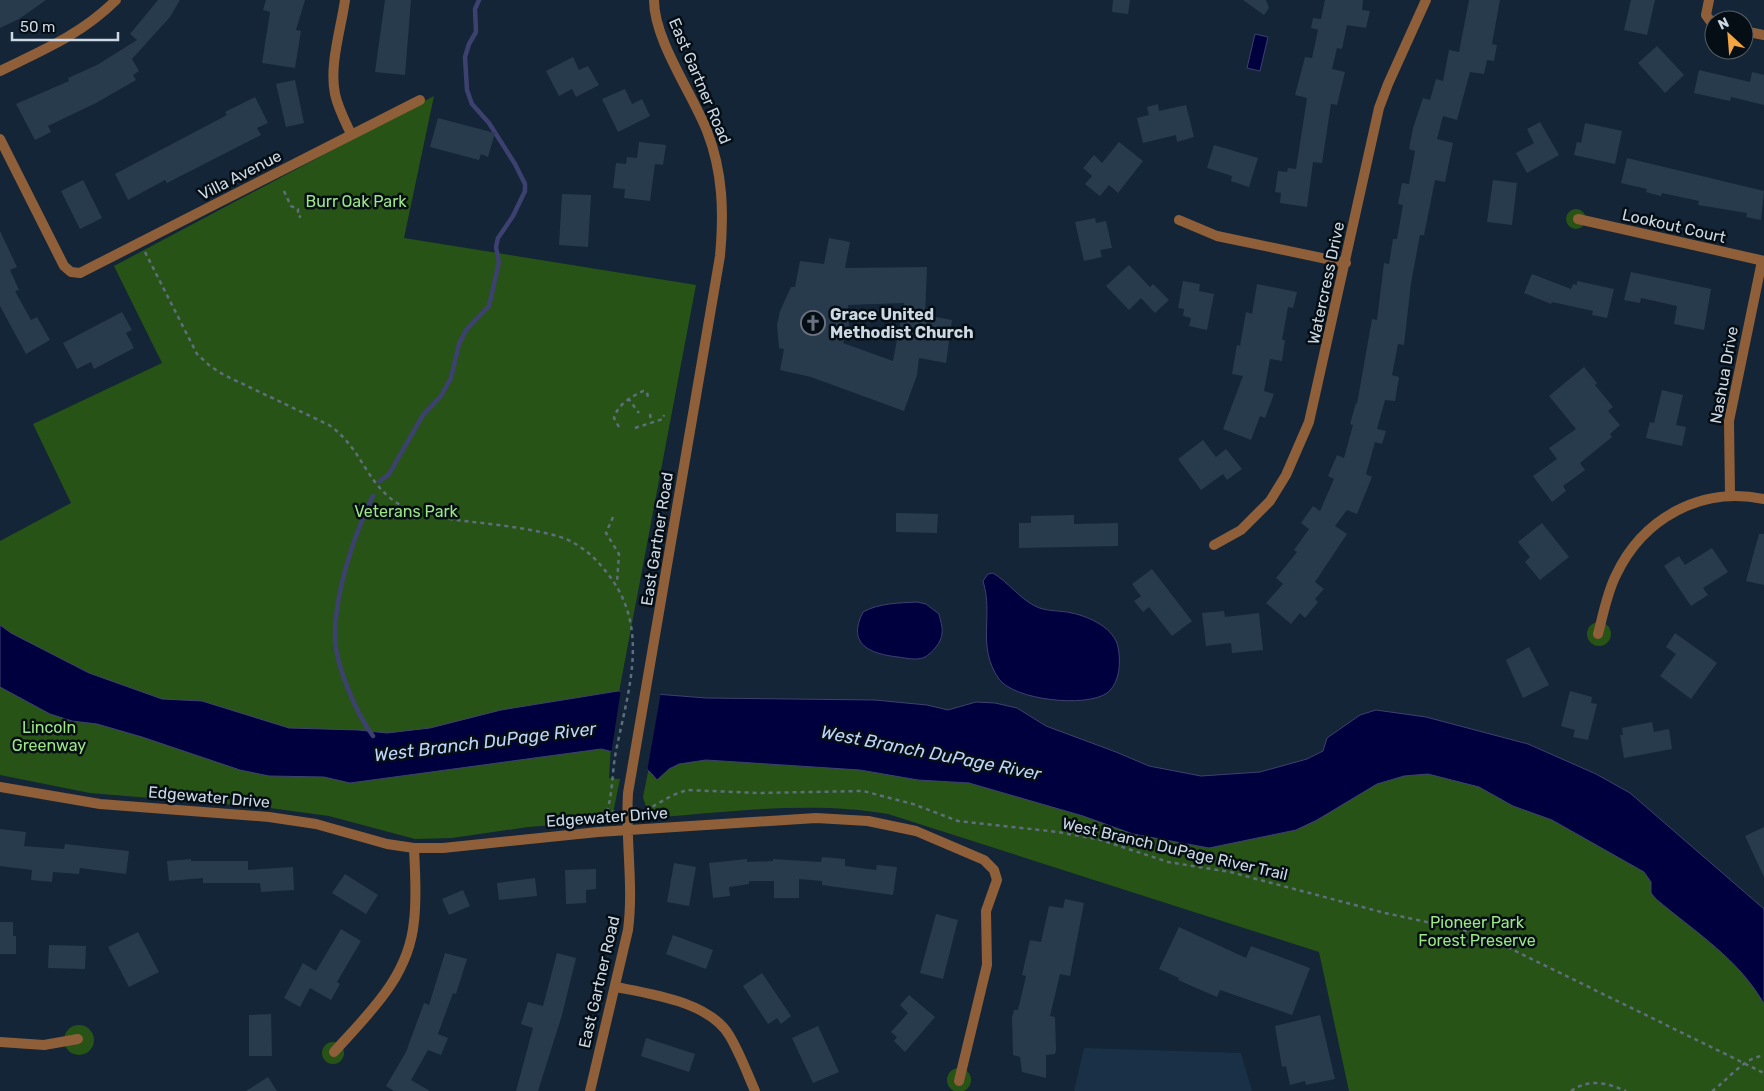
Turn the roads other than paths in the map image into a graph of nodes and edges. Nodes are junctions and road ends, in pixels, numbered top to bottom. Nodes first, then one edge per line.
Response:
1 (116, 0) edge
2 (345, 0) edge
3 (654, 0) edge
4 (1426, 0) edge
5 (0, 71) edge
6 (420, 100) dead end
7 (352, 134) junction
8 (0, 139) edge
9 (1179, 220) dead end
10 (1578, 220) dead end
11 (1763, 261) edge
12 (1346, 263) junction
13 (1730, 495) junction
14 (1764, 499) edge
15 (1214, 545) dead end
16 (1598, 634) dead end
17 (0, 787) edge
18 (627, 830) junction
19 (414, 848) junction
20 (616, 987) junction
21 (78, 1039) dead end
22 (0, 1042) edge
23 (334, 1052) dead end
24 (960, 1081) dead end
25 (590, 1091) edge
26 (755, 1091) edge

1 - 5 street
2 - 7 street
3 - 18 street, East Gartner Road
4 - 12 street, Watercress Drive
6 - 7 street, Villa Avenue
7 - 8 street, Villa Avenue
9 - 12 street
10 - 11 street, Lookout Court
11 - 13 street, Nashua Drive
12 - 15 street, Watercress Drive
13 - 14 street
13 - 16 street
17 - 19 street, Edgewater Drive
18 - 19 street, Edgewater Drive
18 - 20 street, East Gartner Road
18 - 24 street, Edgewater Drive
19 - 23 street
20 - 25 street, East Gartner Road
20 - 26 street
21 - 22 street

